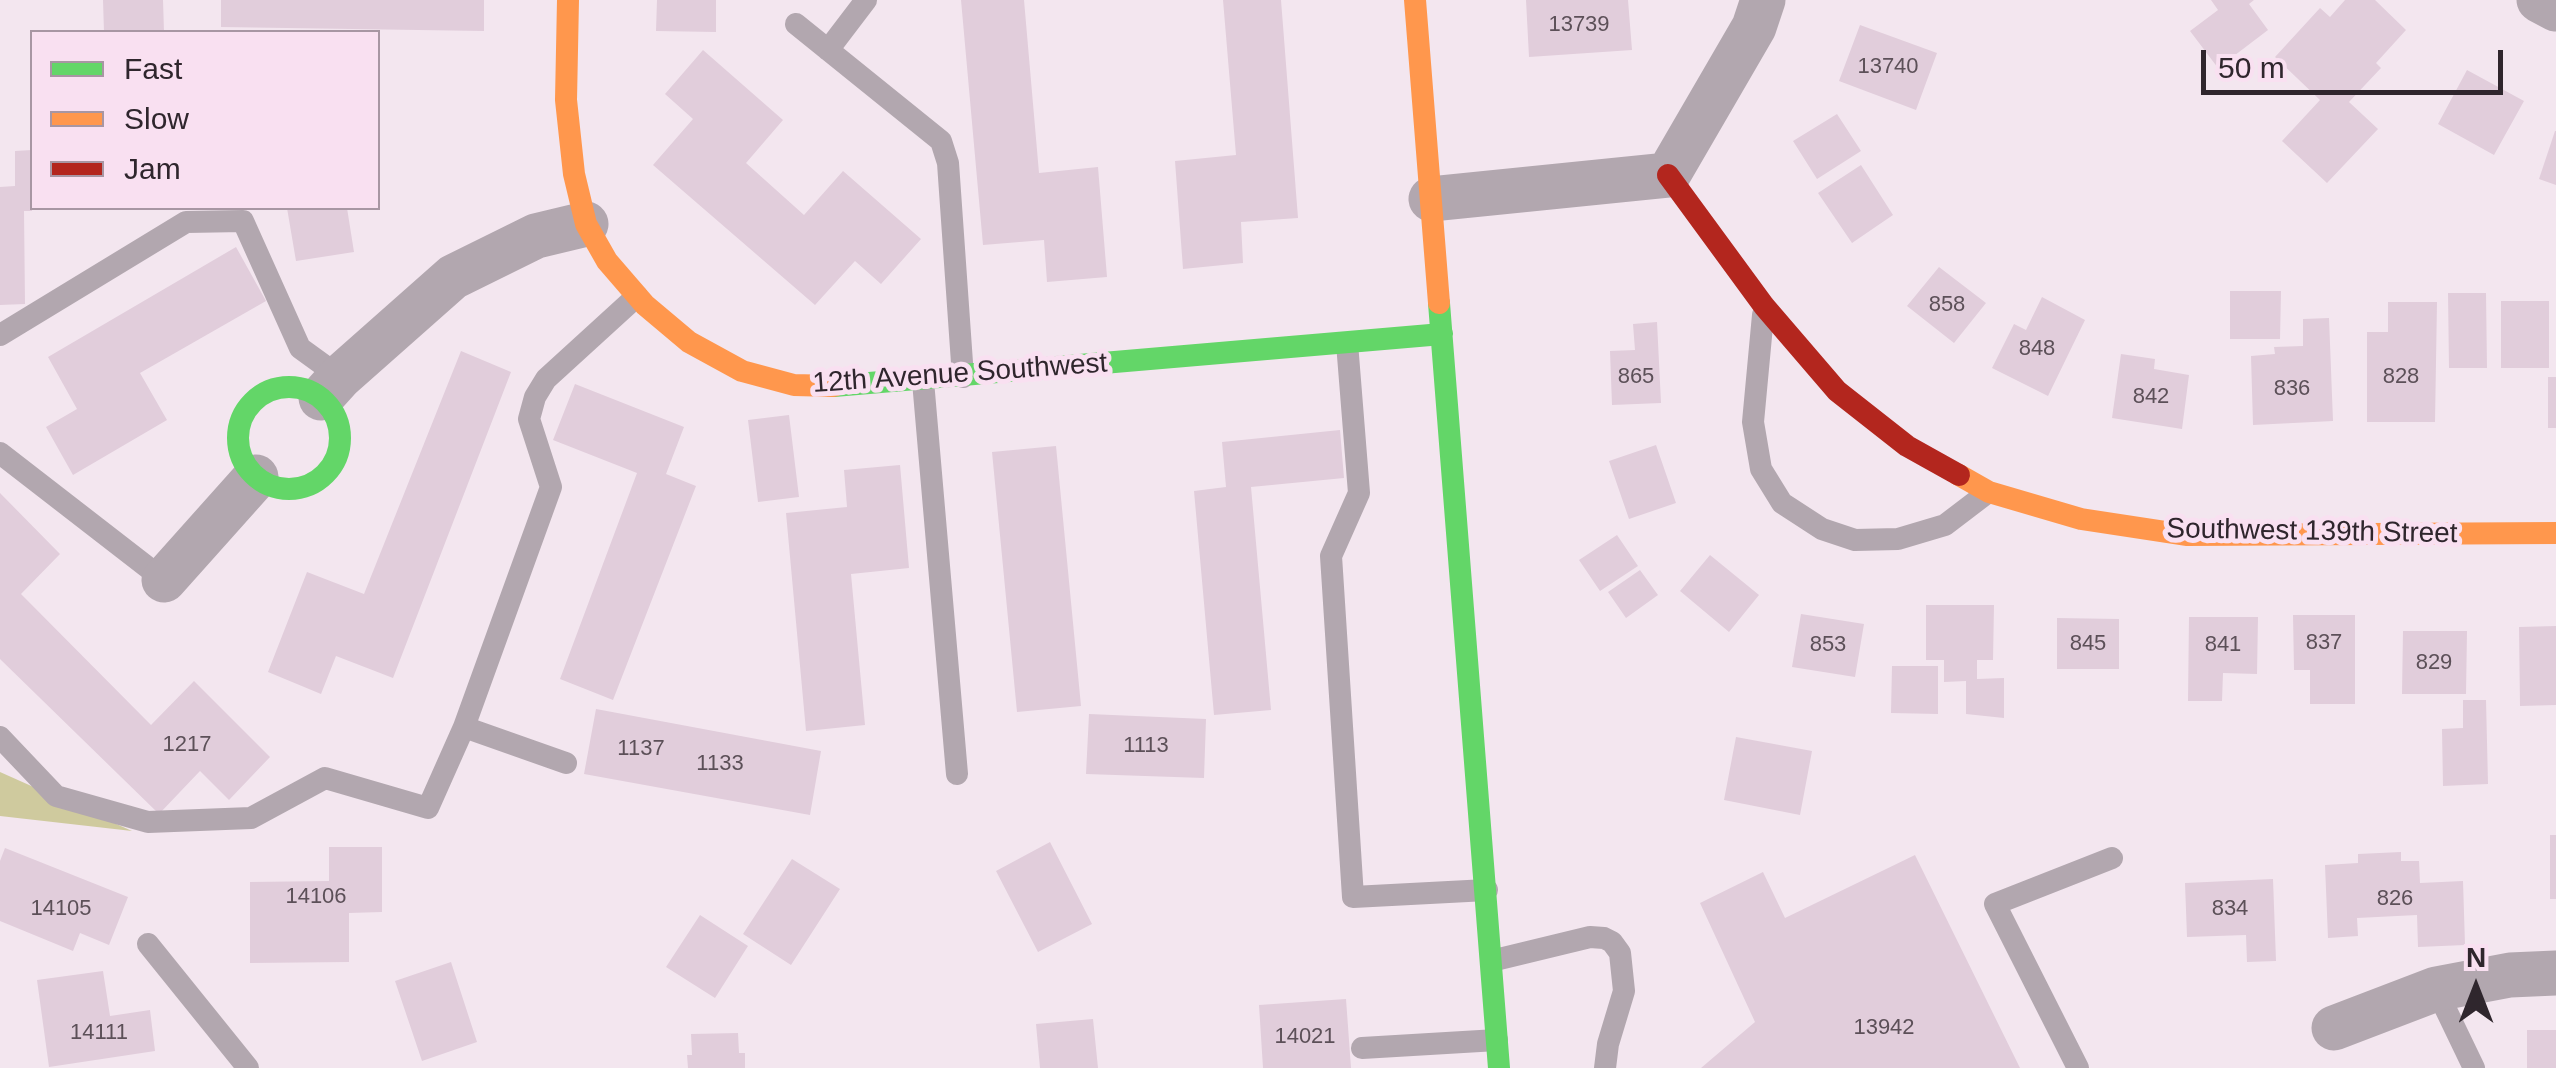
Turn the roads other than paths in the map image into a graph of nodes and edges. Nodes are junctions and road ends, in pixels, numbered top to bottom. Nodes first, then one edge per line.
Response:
1 (568, 0) edge
2 (866, 0) edge
3 (1415, 0) edge
4 (1763, 0) edge
5 (2539, 0) edge
6 (2556, 10) edge
7 (796, 24) dead end
8 (828, 50) junction
9 (1668, 176) junction
10 (1431, 199) junction
11 (586, 224) junction
12 (637, 296) junction
13 (1764, 306) junction
14 (1442, 334) junction
15 (0, 335) edge
16 (1346, 343) junction
17 (963, 376) junction
18 (923, 380) junction
19 (330, 387) junction
20 (0, 454) edge
21 (256, 477) junction
22 (1989, 492) junction
23 (2556, 533) edge
24 (164, 580) joint
25 (464, 727) junction
26 (0, 737) edge
27 (566, 763) dead end
28 (958, 774) dead end
29 (2112, 858) dead end
30 (1486, 890) junction
31 (148, 944) dead end
32 (1490, 960) junction
33 (2556, 974) edge
34 (2436, 989) junction
35 (2334, 1028) dead end
36 (1497, 1040) junction
37 (1362, 1048) dead end
38 (248, 1068) edge
39 (1499, 1068) edge
40 (1604, 1068) edge
41 (2078, 1068) edge
42 (2474, 1068) edge

1 - 11 street, 12th Avenue Southwest
2 - 8 lane
3 - 10 street
4 - 9 street
5 - 6 street
7 - 8 lane
8 - 17 lane
9 - 10 street
9 - 13 street, Southwest 139th Street
10 - 14 street
11 - 12 street, 12th Avenue Southwest
11 - 19 street
12 - 18 street, 12th Avenue Southwest
12 - 25 lane
13 - 22 street, Southwest 139th Street
13 - 22 lane
14 - 16 street, 12th Avenue Southwest
14 - 30 street
15 - 19 lane
16 - 17 street, 12th Avenue Southwest
16 - 30 lane
17 - 18 street, 12th Avenue Southwest
18 - 28 lane
19 - 21 street
19 - 21 street
20 - 24 lane
21 - 24 street
22 - 23 street, Southwest 139th Street
25 - 26 lane
25 - 27 lane
29 - 41 lane
30 - 32 street
31 - 38 lane
32 - 36 street
32 - 40 lane
33 - 34 street
34 - 35 street
34 - 42 lane
36 - 37 lane
36 - 39 street

